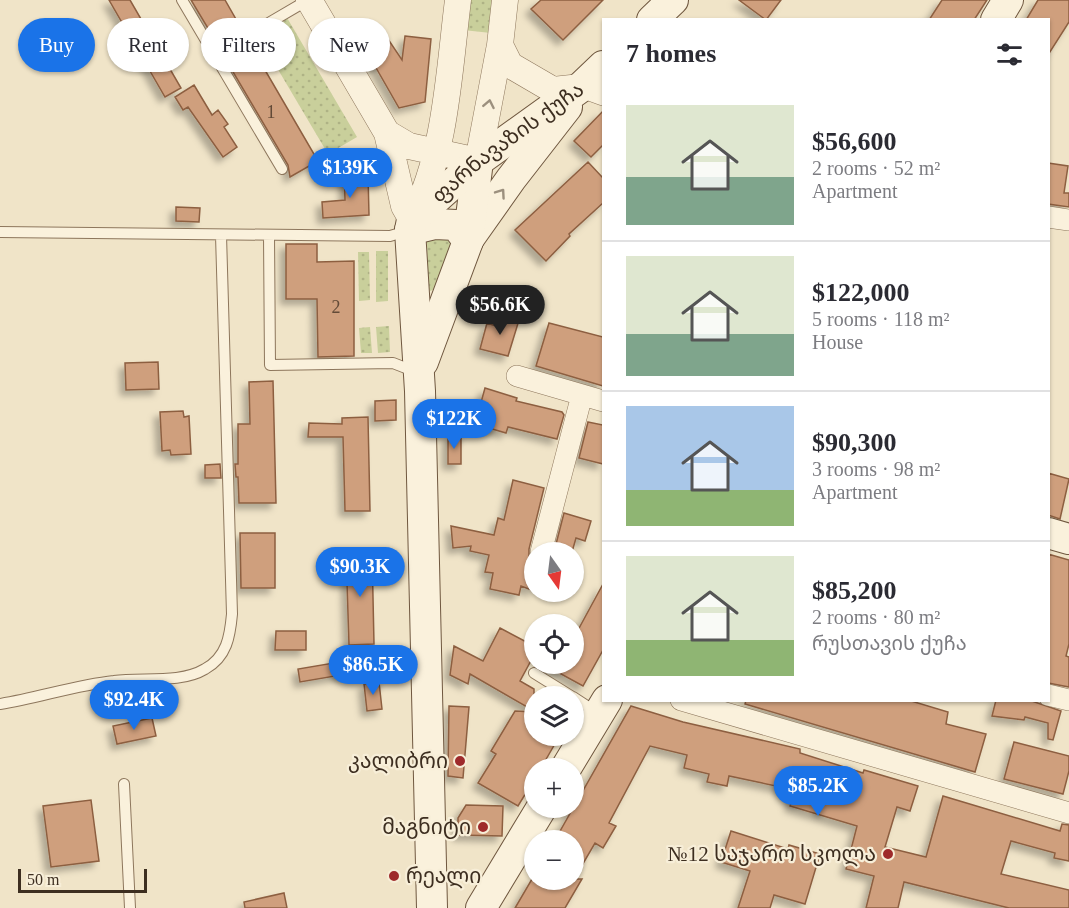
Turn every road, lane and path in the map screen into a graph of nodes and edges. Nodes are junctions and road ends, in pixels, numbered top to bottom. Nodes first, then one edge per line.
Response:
1 (182, 0) edge
2 (309, 0) edge
3 (458, 0) edge
4 (505, 0) edge
5 (672, 0) edge
6 (1008, 0) edge
7 (278, 18) edge
8 (654, 18) edge
9 (997, 18) edge
10 (201, 33) edge
11 (500, 45) junction
12 (602, 68) edge
13 (224, 72) edge
14 (592, 91) edge
15 (441, 122) junction
16 (387, 133) junction
17 (436, 154) junction
18 (477, 161) junction
19 (282, 169) dead end
20 (1050, 217) edge
21 (1069, 220) edge
22 (411, 225) junction
23 (0, 232) edge
24 (221, 235) junction
25 (269, 235) junction
26 (468, 240) junction
27 (413, 282) junction
28 (451, 285) junction
29 (419, 373) junction
30 (517, 376) dead end
31 (582, 395) junction
32 (602, 401) edge
33 (1050, 534) edge
34 (1069, 539) edge
35 (544, 542) edge
36 (534, 674) dead end
37 (554, 686) edge
38 (1050, 695) edge
39 (1069, 700) edge
40 (584, 701) edge
41 (688, 702) edge
42 (0, 705) edge
43 (603, 707) edge
44 (572, 758) edge
45 (124, 784) dead end
46 (1069, 813) edge
47 (535, 818) edge
48 (432, 898) edge
49 (483, 905) edge
50 (130, 908) edge

1 - 10 lane
2 - 7 lane
2 - 16 street
3 - 15 street
4 - 11 street
5 - 8 main road
6 - 9 main road
11 - 14 street
18 -> 11 street
12 - 14 main road, ფარნავაზის ქუჩა
13 - 19 lane
14 - 18 main road, ფარნავაზის ქუჩა
26 -> 14 main road
15 - 16 street
15 - 17 street
16 - 17 street
16 - 22 street
17 - 18 street
17 - 22 street
18 - 22 main road, ფარნავაზის ქუჩა
18 - 26 main road
20 - 21 street
22 - 25 lane
22 - 26 main road
22 - 27 main road
23 - 24 lane
24 - 25 lane
24 - 42 lane
25 - 29 lane
26 - 28 main road
27 - 28 main road
27 - 29 main road
28 - 29 main road
29 - 48 main road
30 - 31 street
31 - 32 street
31 - 35 street
33 - 34 main road
36 - 37 lane
38 - 39 street
40 - 43 lane
41 - 46 street
43 - 44 main road
45 - 50 lane
47 - 49 main road
48 - 49 main road

